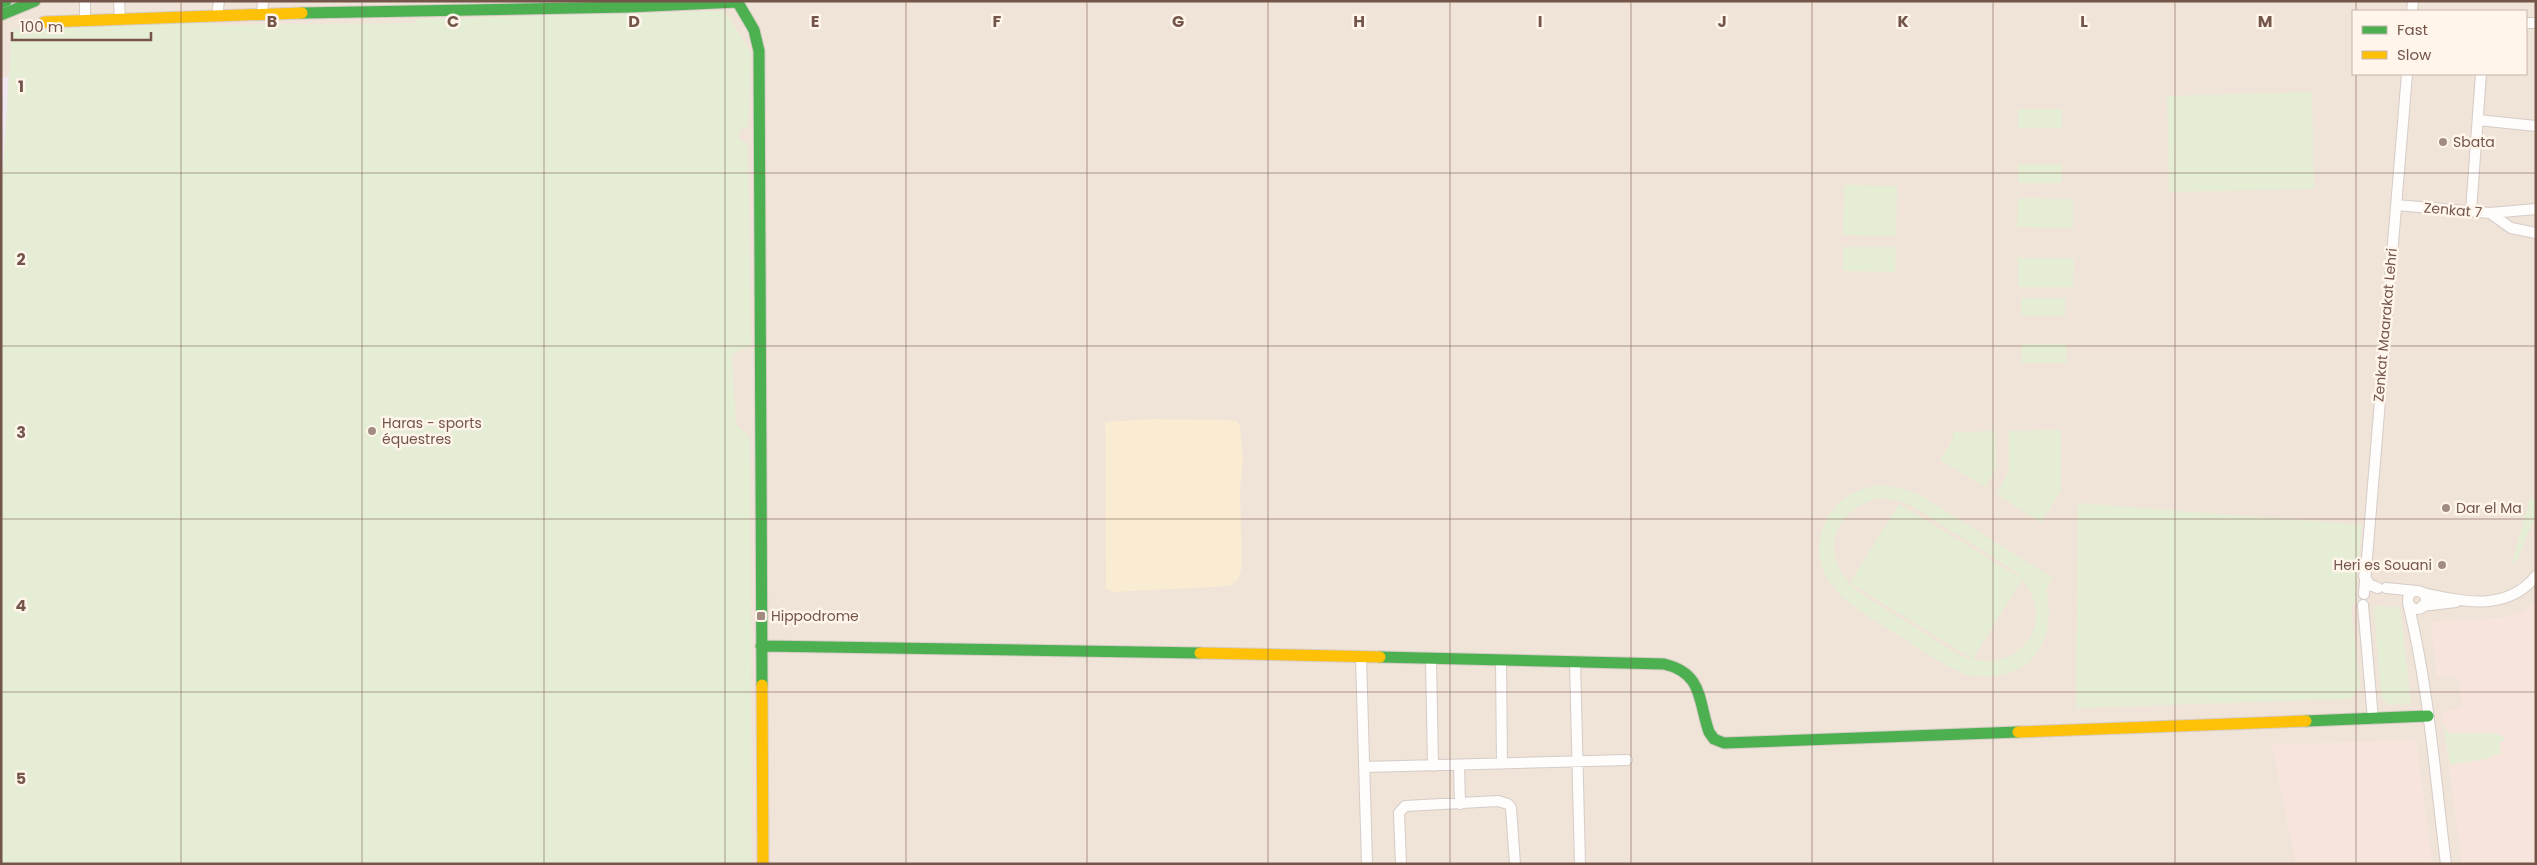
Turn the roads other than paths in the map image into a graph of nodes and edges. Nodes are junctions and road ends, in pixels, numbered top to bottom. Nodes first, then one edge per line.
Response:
1 (6, 1) edge
2 (35, 1) edge
3 (85, 1) edge
4 (119, 1) edge
5 (219, 1) edge
6 (264, 1) edge
7 (737, 2) edge
8 (1, 3) edge
9 (628, 4) edge
10 (493, 5) edge
11 (351, 6) edge
12 (262, 14) junction
13 (1, 15) edge
14 (217, 16) junction
15 (120, 19) junction
16 (85, 20) junction
17 (44, 22) dead end
18 (2407, 75) edge
19 (2481, 75) edge
20 (2478, 120) junction
21 (2536, 126) edge
22 (2396, 205) junction
23 (2536, 209) edge
24 (2470, 211) junction
25 (2490, 213) junction
26 (2536, 233) edge
27 (2364, 575) junction
28 (2536, 576) edge
29 (2419, 592) junction
30 (2364, 594) dead end
31 (2464, 601) junction
32 (2408, 603) junction
33 (2363, 605) dead end
34 (2421, 607) junction
35 (2415, 630) junction
36 (761, 646) junction
37 (1361, 658) junction
38 (1431, 659) junction
39 (1501, 660) junction
40 (1575, 662) junction
41 (2428, 716) junction
42 (2373, 719) junction
43 (1627, 760) dead end
44 (1578, 763) junction
45 (1502, 764) junction
46 (1459, 765) junction
47 (1433, 766) junction
48 (1364, 767) junction
49 (1460, 804) junction
50 (763, 864) edge
51 (1366, 864) edge
52 (1401, 864) edge
53 (1515, 864) edge
54 (1580, 864) edge
55 (2446, 864) edge

1 - 8 street
2 - 13 street
3 - 16 street
4 - 15 street
5 - 14 street
6 - 12 street
7 - 9 street
7 - 36 street
9 - 10 street
10 - 11 street
11 - 12 street
12 - 14 street
14 - 15 street
15 - 16 street
16 - 17 street
18 - 22 street, Zenkat Maarakat Lehri
19 - 20 street
20 - 21 street
20 - 24 street
22 - 24 street, Zenkat 7
22 - 27 street, Zenkat Maarakat Lehri
23 - 25 street
24 - 25 street, Zenkat 7
25 - 26 street, Zenkat 7
27 - 29 street
27 - 30 street, Zenkat Maarakat Lehri
28 - 31 street
29 - 31 street
29 - 32 street
29 - 34 street
31 - 34 street
32 - 34 street
32 - 35 street
33 - 42 street
34 - 35 street
35 - 41 street
36 - 37 street
36 - 50 street
37 - 38 street
37 - 48 street
38 - 39 street
38 - 47 street
39 - 40 street
39 - 45 street
40 - 42 street
40 - 44 street
41 - 42 street
41 - 55 street
43 - 44 street
44 - 45 street
44 - 54 street
45 - 46 street
46 - 47 street
46 - 49 street
47 - 48 street
48 - 51 street
49 - 52 street
49 - 53 street

